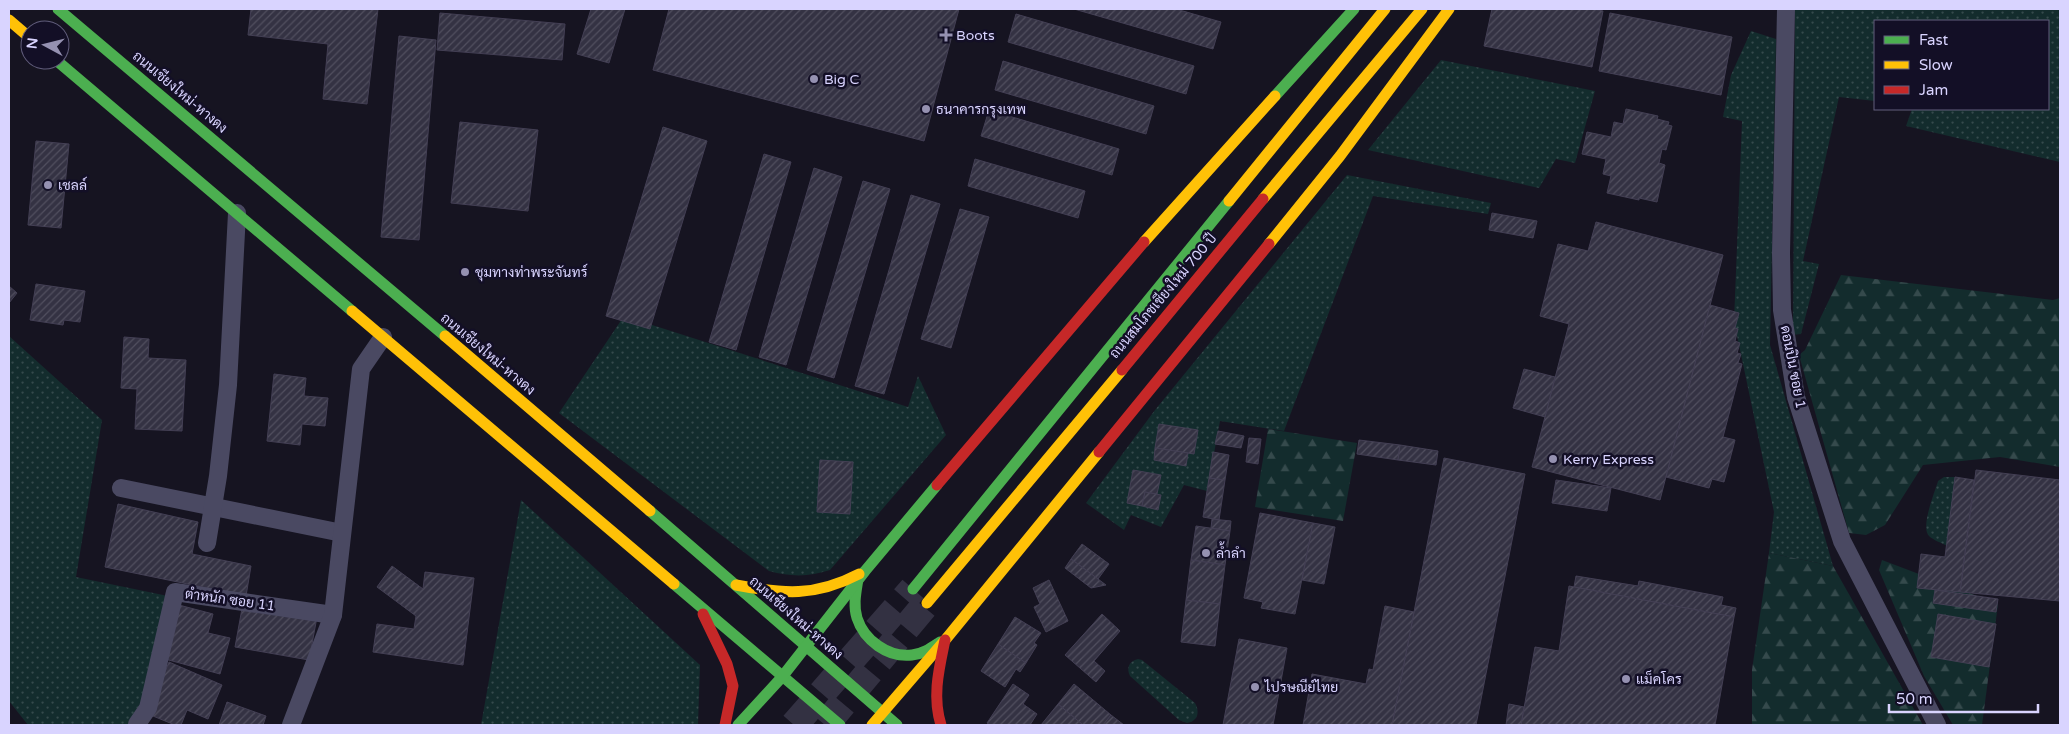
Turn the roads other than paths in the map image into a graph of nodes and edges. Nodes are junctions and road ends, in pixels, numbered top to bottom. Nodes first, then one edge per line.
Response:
1 (58, 9) edge
2 (1354, 9) edge
3 (1385, 9) edge
4 (1422, 9) edge
5 (1449, 9) edge
6 (1786, 9) edge
7 (9, 20) edge
8 (20, 29) edge
9 (68, 70) edge
10 (237, 213) junction
11 (383, 337) junction
12 (121, 488) dead end
13 (213, 506) junction
14 (342, 533) junction
15 (207, 543) dead end
16 (861, 575) junction
17 (735, 585) junction
18 (913, 589) tunnel mouth
19 (927, 603) tunnel mouth
20 (699, 605) junction
21 (333, 615) junction
22 (946, 639) junction
23 (806, 647) junction
24 (782, 676) junction
25 (882, 713) junction
26 (137, 724) dead end
27 (291, 725) edge
28 (725, 725) edge
29 (738, 725) edge
30 (840, 725) edge
31 (872, 725) edge
32 (897, 725) edge
33 (941, 725) edge
34 (1937, 725) edge

1 - 17 main road, ถนนเชียงใหม่-หางดง
2 - 16 main road
3 - 18 main road, ถนนสมโภชเชียงใหม่ 700 ปี
4 - 19 main road, ถนนสมโภชเชียงใหม่ 700 ปี
5 - 22 main road
6 - 34 street, ดอนปิน ซอย 1
7 - 8 main road
9 - 10 main road
10 - 11 main road
10 - 13 street
11 - 14 street
11 - 20 main road
12 - 13 street
13 - 14 street
13 - 15 street
14 - 21 street
16 - 17 main road
16 - 22 main road
16 - 23 main road
17 - 23 main road, ถนนเชียงใหม่-หางดง
20 - 24 main road
20 - 28 main road
21 - 26 street, ตำหนัก ซอย 11
21 - 27 street
22 - 25 main road
22 - 33 main road
23 - 24 main road
23 - 25 main road, ถนนเชียงใหม่-หางดง
24 - 29 main road
24 - 30 main road
25 - 31 main road
25 - 32 main road, ถนนเชียงใหม่-หางดง

